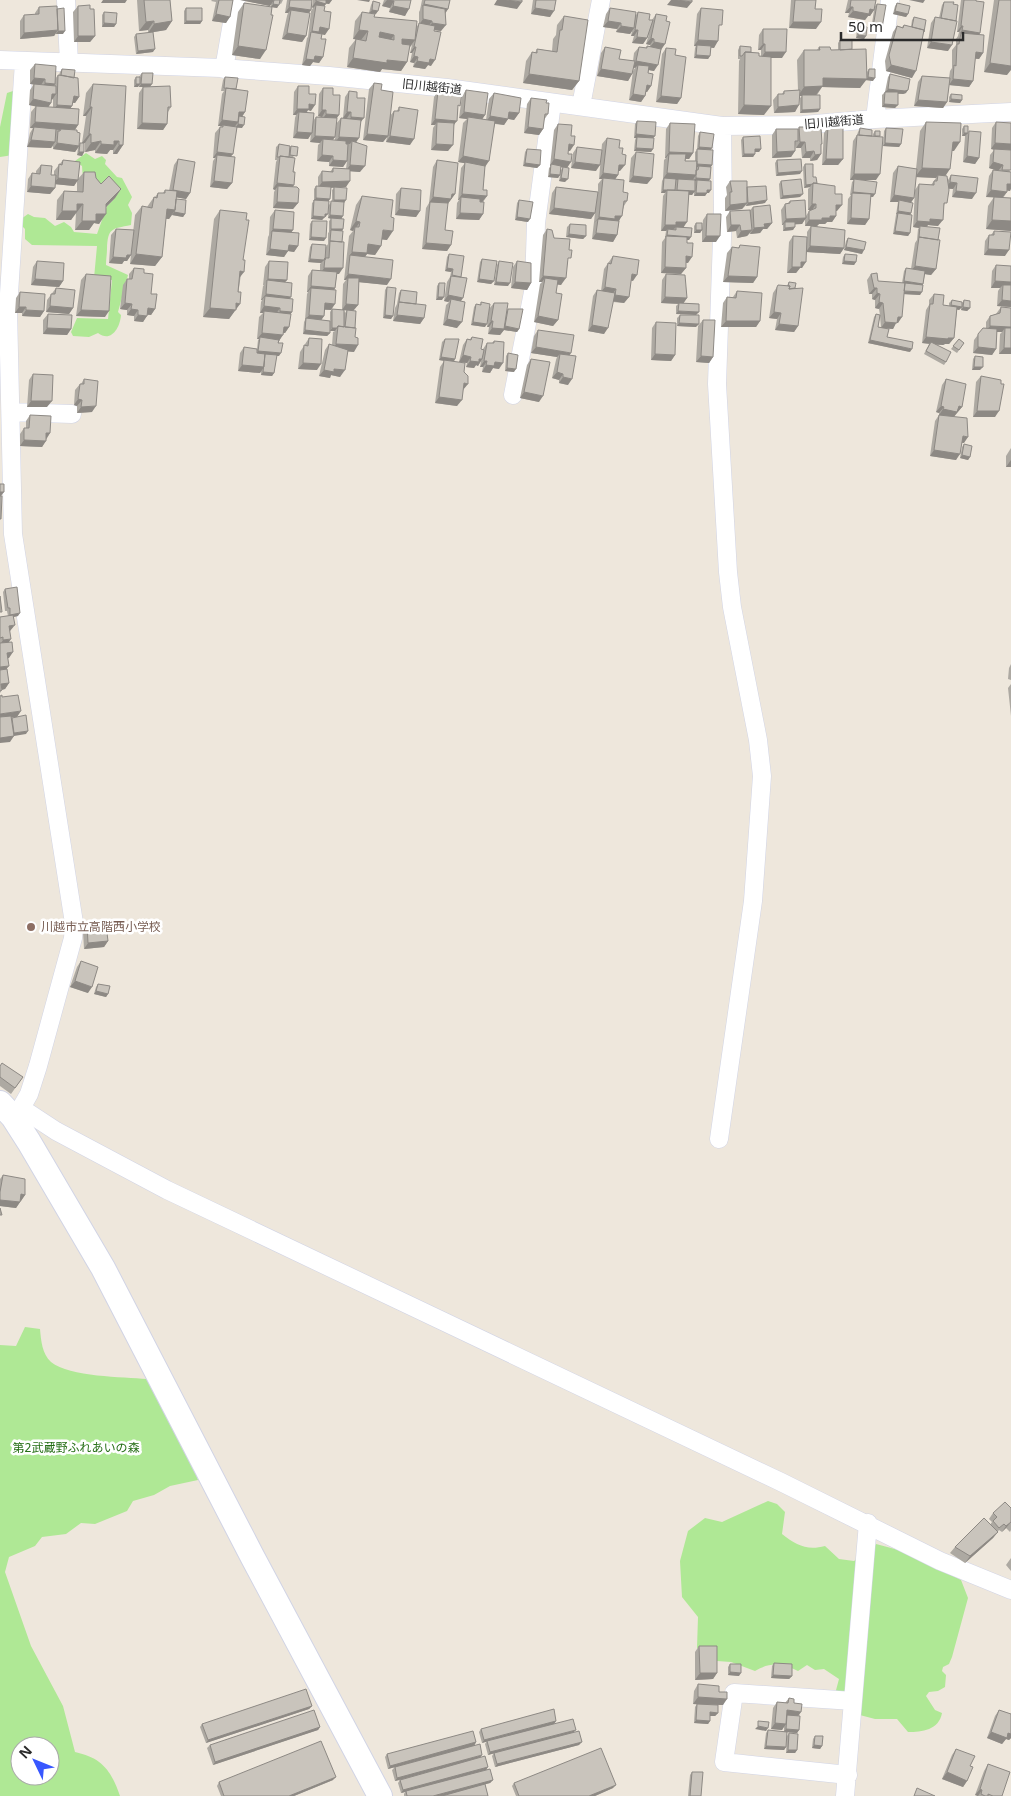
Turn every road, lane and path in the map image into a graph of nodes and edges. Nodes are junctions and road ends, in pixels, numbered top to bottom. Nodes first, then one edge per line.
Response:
1 (66, 0) edge
2 (236, 0) edge
3 (601, 0) edge
4 (890, 0) edge
5 (0, 60) edge
6 (24, 62) junction
7 (69, 63) junction
8 (224, 69) junction
9 (552, 102) junction
10 (581, 106) junction
11 (1011, 112) edge
12 (874, 119) junction
13 (722, 126) junction
14 (513, 395) dead end
15 (11, 412) junction
16 (72, 414) dead end
17 (11, 1110) edge
18 (720, 1139) dead end
19 (868, 1524) junction
20 (1011, 1590) edge
21 (853, 1701) junction
22 (848, 1775) junction
23 (380, 1796) edge
24 (846, 1796) edge

1 - 7 street
2 - 8 street
3 - 10 street
4 - 12 street
5 - 6 street, 旧川越街道
6 - 7 street, 旧川越街道
6 - 15 street
7 - 8 street, 旧川越街道
8 - 9 street, 旧川越街道
9 - 10 street, 旧川越街道
9 - 14 street
10 - 13 street, 旧川越街道
11 - 12 street, 旧川越街道
12 - 13 street, 旧川越街道
13 - 18 street
15 - 16 street
15 - 17 street
17 - 19 street
17 - 23 street
19 - 20 street
19 - 21 street
21 - 22 street
21 - 22 street
22 - 24 street

